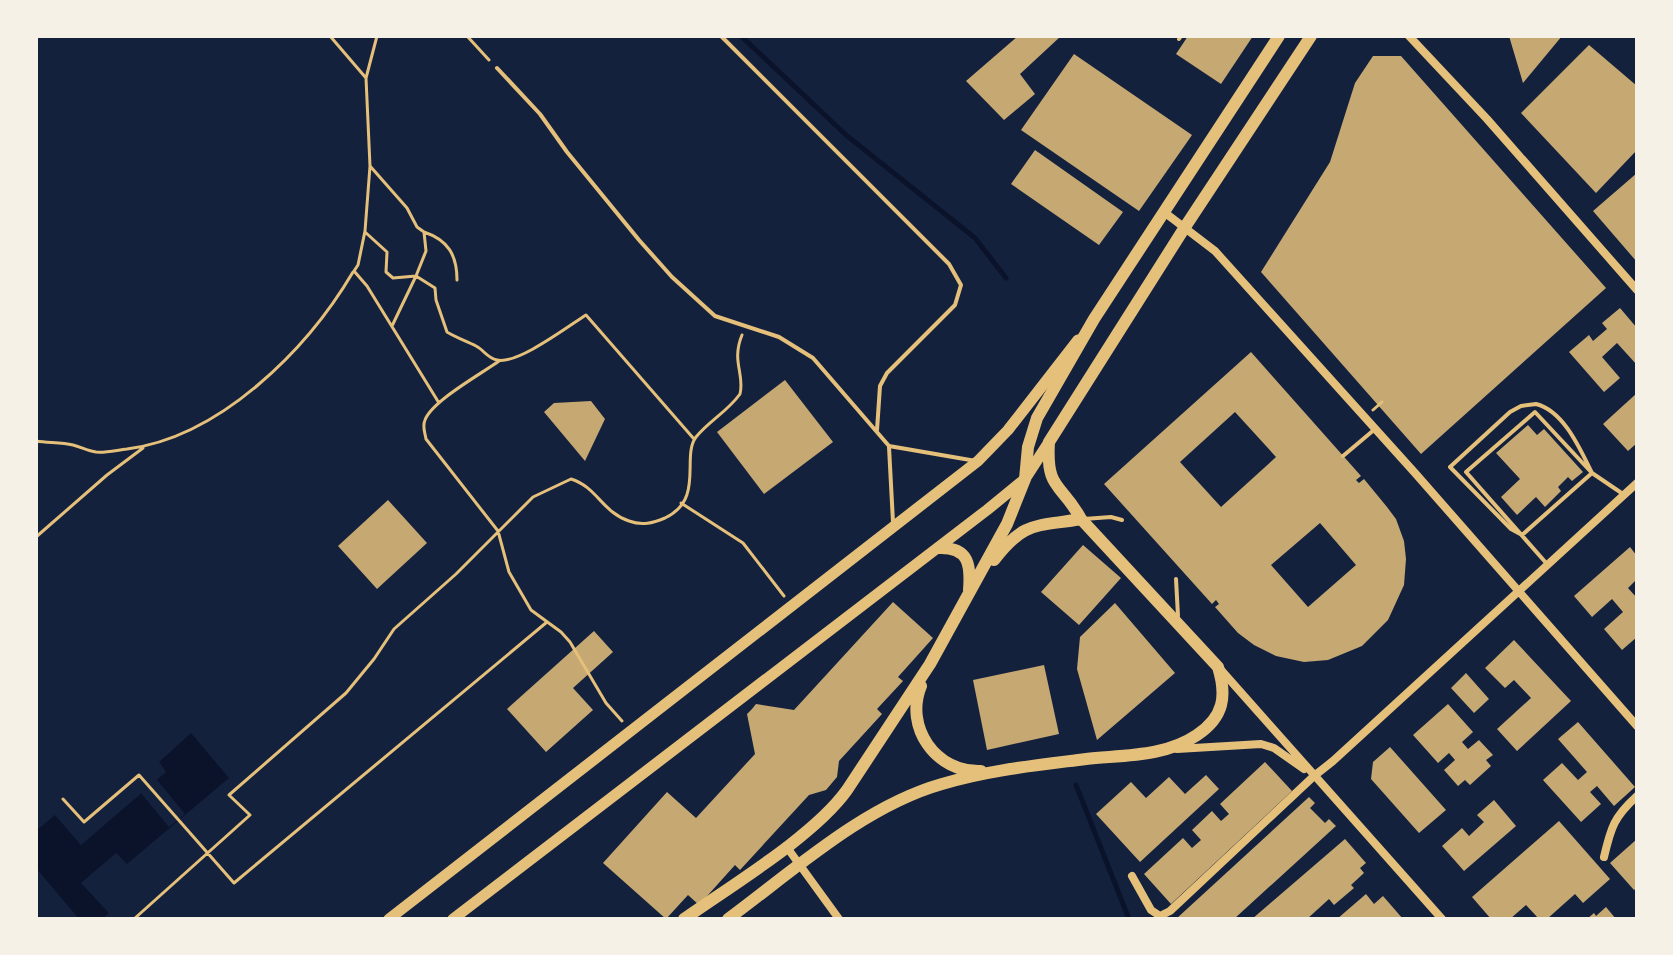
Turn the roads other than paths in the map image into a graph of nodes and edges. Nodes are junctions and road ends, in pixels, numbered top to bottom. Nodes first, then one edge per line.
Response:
1 (721, 36) edge
2 (1279, 36) edge
3 (1311, 36) edge
4 (1409, 36) edge
5 (497, 68) road end
6 (1164, 212) junction
7 (1185, 227) junction
8 (1637, 290) edge
9 (1094, 319) junction
10 (1375, 429) junction
11 (877, 433) junction
12 (1049, 442) junction
13 (889, 446) junction
14 (1343, 456) dead end
15 (978, 461) junction
16 (1592, 473) junction
17 (1025, 479) junction
18 (1637, 483) edge
19 (1625, 495) junction
20 (1081, 519) junction
21 (1122, 520) dead end
22 (893, 529) junction
23 (1522, 535) junction
24 (939, 548) junction
25 (1547, 564) junction
26 (1176, 579) dead end
27 (1519, 592) junction
28 (968, 597) junction
29 (1178, 623) junction
30 (930, 664) junction
31 (1218, 667) junction
32 (1637, 726) edge
33 (1168, 750) junction
34 (1016, 769) junction
35 (1314, 776) junction
36 (1637, 796) edge
37 (786, 846) junction
38 (1604, 857) dead end
39 (801, 865) junction
40 (1132, 876) dead end
41 (389, 919) edge
42 (453, 919) edge
43 (684, 919) edge
44 (728, 919) edge
45 (839, 919) edge
46 (1442, 919) edge

1 - 11 lane
2 - 6 main road
3 - 7 main road
4 - 8 street
5 - 11 lane
6 - 7 street
6 - 9 main road
7 - 10 street
7 - 12 main road
9 - 15 main road
9 - 17 main road
10 - 14 lane
10 - 27 street
11 - 13 lane
12 - 17 main road
12 - 20 main road
13 - 15 lane
13 - 22 lane
15 - 22 main road
16 - 19 lane
16 - 23 lane
16 - 23 lane
16 - 23 lane
17 - 24 main road
17 - 28 main road
18 - 19 street
19 - 25 street
20 - 21 lane
20 - 28 main road
20 - 29 main road
22 - 41 main road
23 - 25 lane
24 - 28 main road
24 - 42 main road
25 - 27 street
26 - 29 lane
27 - 32 street
27 - 35 street
28 - 30 main road
29 - 31 main road
30 - 34 main road
30 - 37 main road
31 - 33 main road
31 - 35 street
33 - 34 main road
33 - 35 street
34 - 39 main road
35 - 40 street
35 - 46 street
36 - 38 street
37 - 39 street
37 - 43 main road
39 - 44 main road
39 - 45 street

